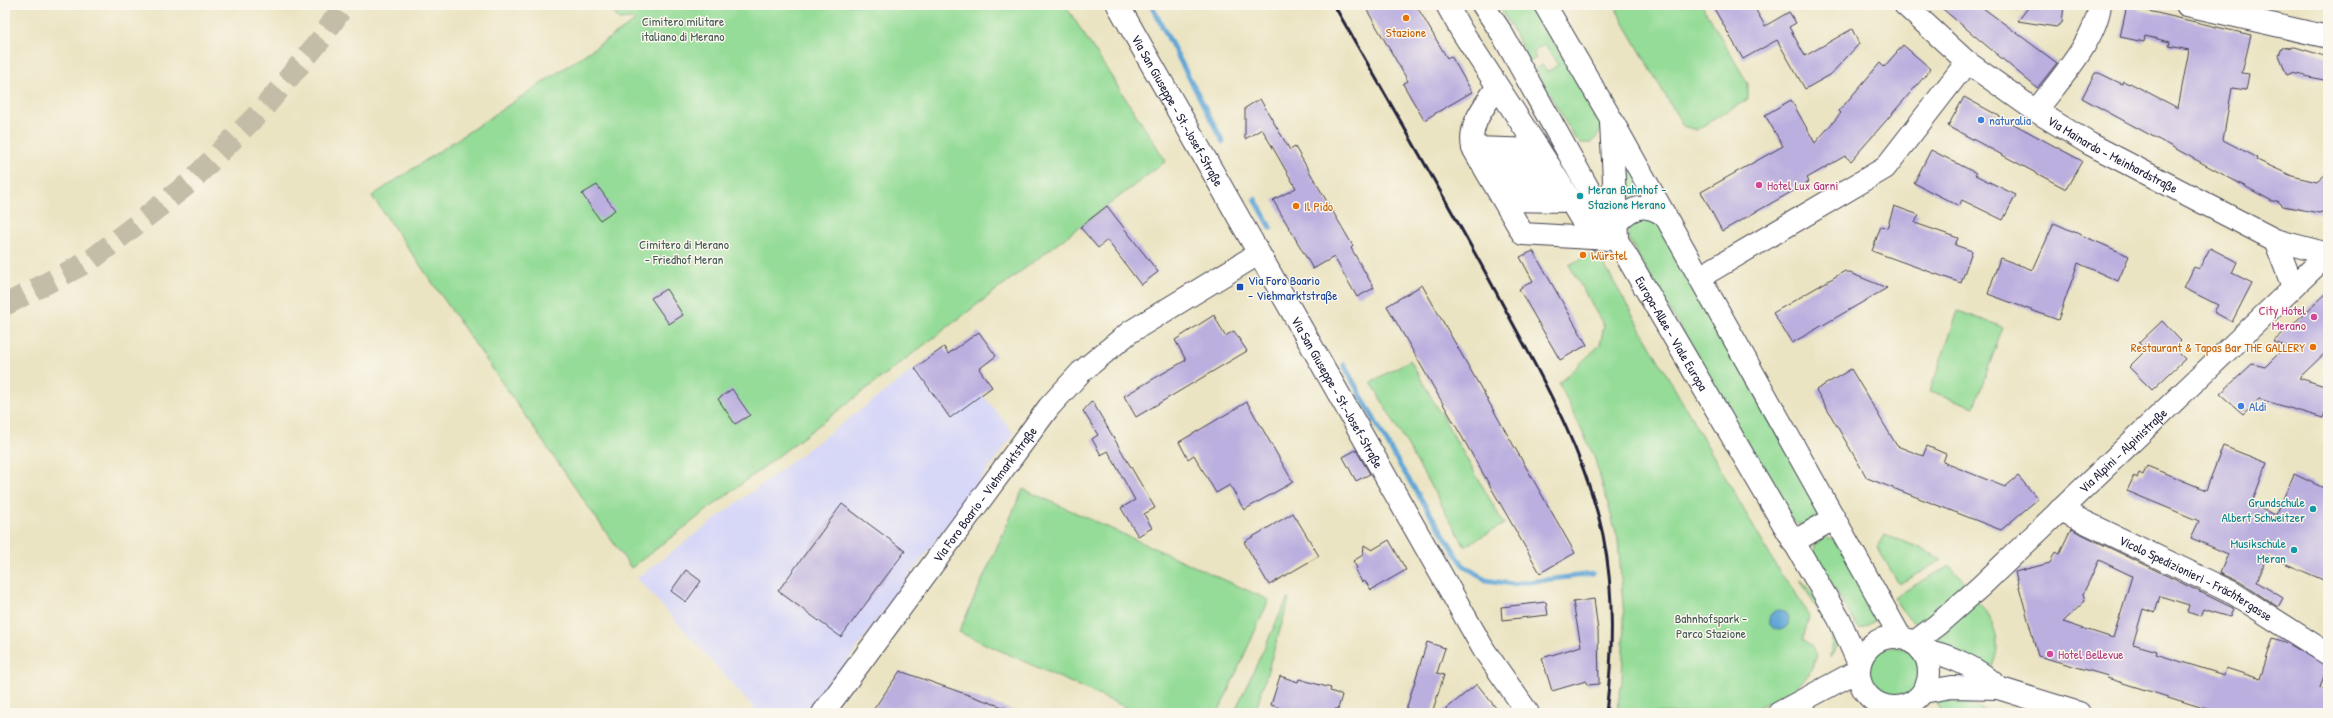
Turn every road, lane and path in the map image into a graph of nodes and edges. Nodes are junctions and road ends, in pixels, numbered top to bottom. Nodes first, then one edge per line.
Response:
1 (1118, 5) edge
2 (1447, 5) edge
3 (1483, 5) edge
4 (1545, 5) edge
5 (1905, 5) edge
6 (2100, 5) edge
7 (2187, 5) edge
8 (1461, 30) junction
9 (1501, 32) junction
10 (2328, 37) edge
11 (1477, 55) junction
12 (1514, 56) junction
13 (1966, 62) junction
14 (1529, 81) junction
15 (1497, 87) junction
16 (1542, 105) junction
17 (2036, 111) junction
18 (1610, 118) junction
19 (1478, 156) junction
20 (1555, 176) junction
21 (1504, 200) junction
22 (1665, 216) junction
23 (1582, 222) junction
24 (1614, 234) junction
25 (2275, 240) junction
26 (1258, 254) junction
27 (2328, 254) edge
28 (1700, 277) junction
29 (2292, 287) junction
30 (2060, 510) junction
31 (1834, 519) junction
32 (1793, 542) junction
33 (1912, 643) junction
34 (2328, 654) edge
35 (1860, 674) junction
36 (1998, 688) junction
37 (1905, 705) edge
38 (823, 713) edge
39 (1528, 713) edge
40 (1779, 713) edge
41 (1869, 713) edge
42 (2079, 713) edge

1 - 26 street, Via San Giuseppe - St.-Josef-Straße
2 - 8 street
2 - 9 street
3 - 9 street
4 - 18 street, Europa-Allee - Viale Europa
5 - 13 street, Via Mainardo - Meinhardstraße
6 - 17 street
7 - 10 street
8 - 11 street
8 - 12 street
8 - 15 street
9 - 12 street
11 - 14 street
11 - 15 street
12 - 14 street
13 - 17 street, Via Mainardo - Meinhardstraße
13 - 28 street
14 - 16 street
15 - 16 street
15 - 19 street
15 - 20 street
16 - 24 street
17 - 25 street, Via Mainardo - Meinhardstraße
18 - 22 street
18 - 24 street, Europa-Allee - Viale Europa
19 - 20 street
19 - 21 street
20 - 21 street
20 - 23 street
21 - 23 street
21 - 24 street
22 - 24 street
22 - 28 street
23 - 24 street
24 - 32 street, Europa-Allee - Viale Europa
25 - 27 street, Via Mainardo - Meinhardstraße
25 - 29 street
26 - 38 street, Via Foro Boario - Viehmarktstraße
26 - 39 street, Via San Giuseppe - St.-Josef-Straße
27 - 29 street, Via Alpini - Alpinistraße
28 - 31 street
29 - 30 street, Via Alpini - Alpinistraße
30 - 33 street, Via Alpini - Alpinistraße
30 - 34 street, Vicolo Spedizionieri - Frächtergasse
31 - 32 street
31 - 33 street
32 - 35 street, Europa-Allee - Viale Europa
33 - 35 street
33 - 36 street
33 - 37 street
35 - 37 street
35 - 40 street
35 - 41 street
36 - 37 street
36 - 42 street

